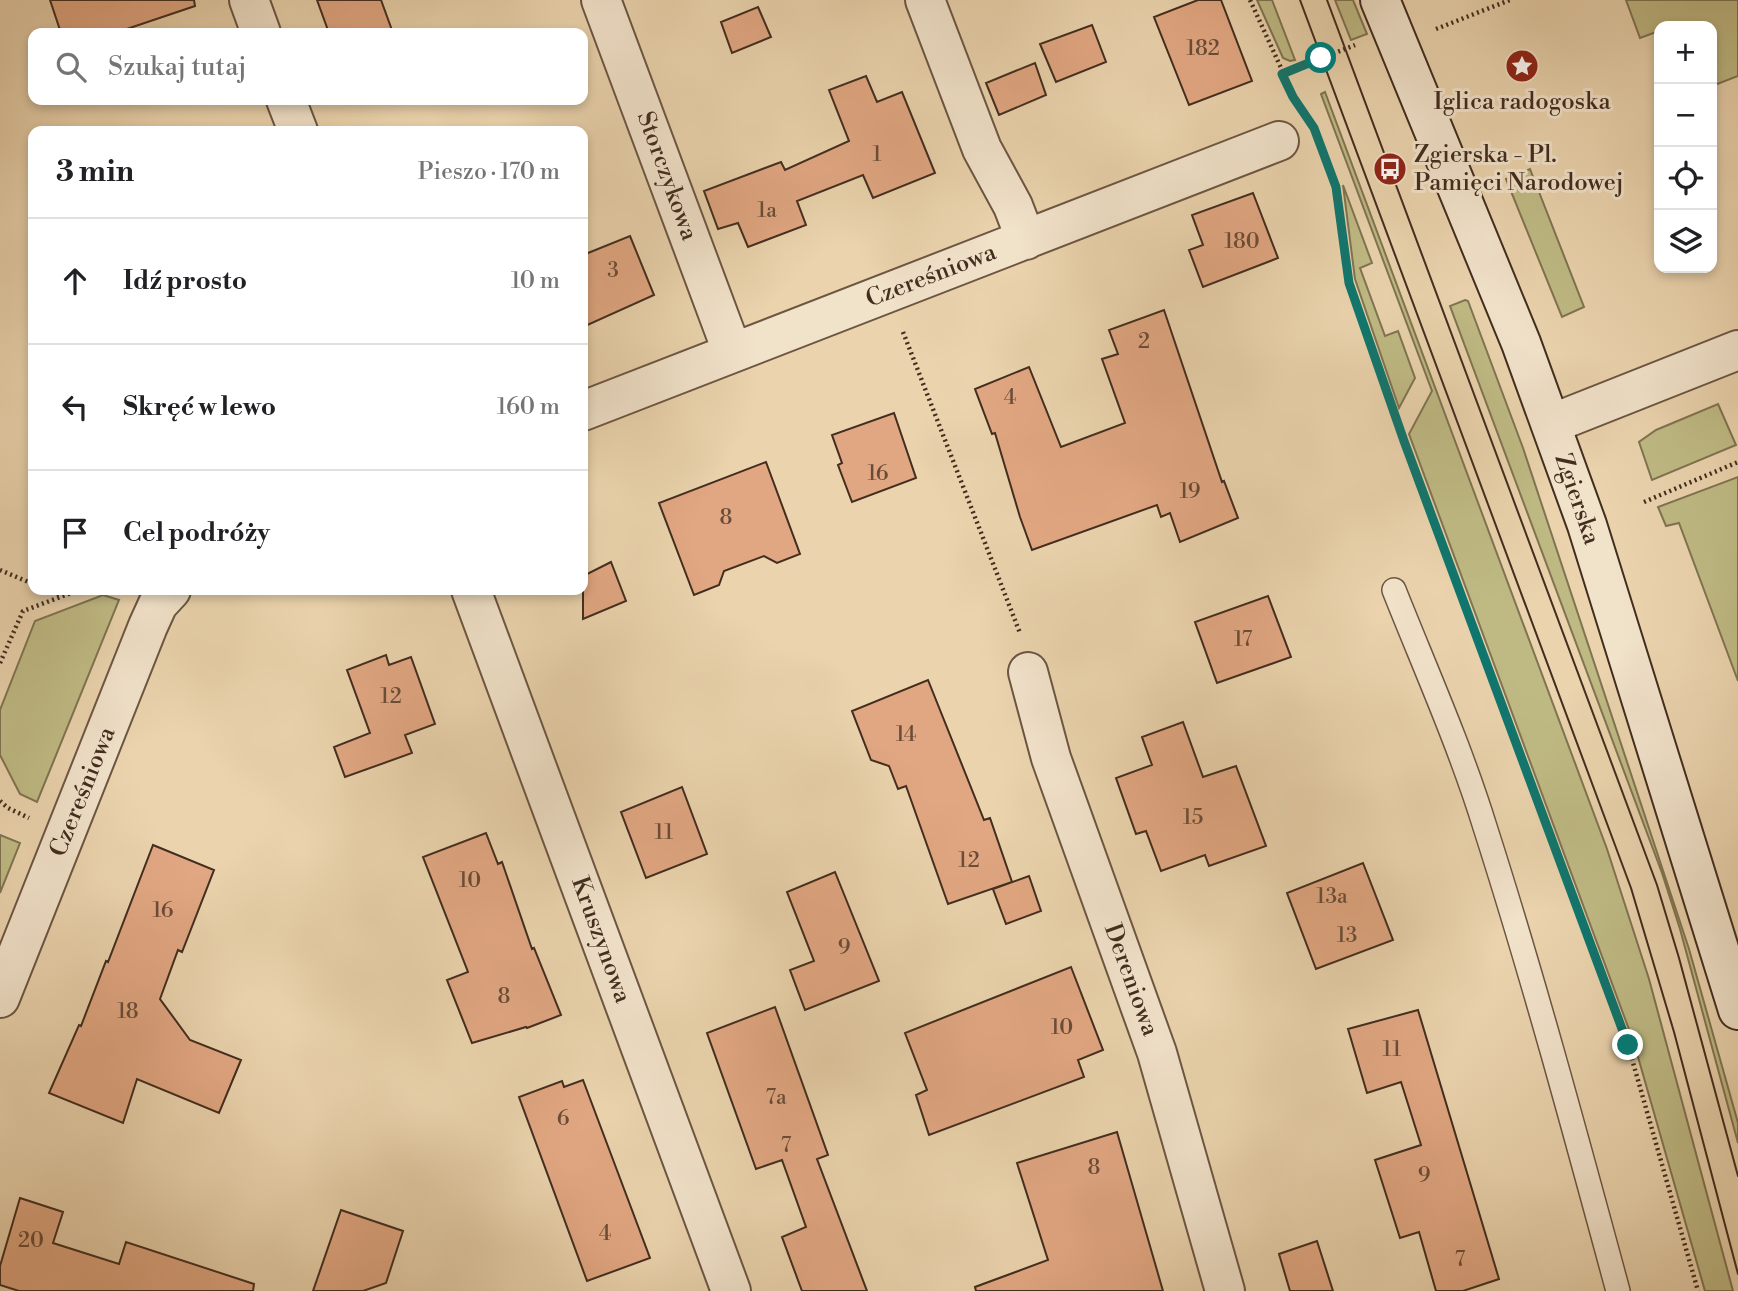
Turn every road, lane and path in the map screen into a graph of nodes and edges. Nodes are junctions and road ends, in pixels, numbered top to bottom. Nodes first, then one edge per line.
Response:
1 (248, 0) edge
2 (601, 0) edge
3 (925, 0) edge
4 (1250, 0) edge
5 (1380, 0) edge
6 (1510, 0) edge
7 (259, 28) edge
8 (1435, 29) dead end
9 (1353, 46) dead end
10 (1282, 74) junction
11 (288, 105) edge
12 (1300, 108) dead end
13 (297, 126) edge
14 (1279, 141) dead end
15 (1319, 141) dead end
16 (1026, 240) junction
17 (888, 293) junction
18 (1738, 350) edge
19 (732, 351) junction
20 (588, 409) edge
21 (1550, 424) junction
22 (1738, 462) edge
23 (1644, 502) dead end
24 (0, 570) edge
25 (28, 582) edge
26 (1394, 590) dead end
27 (65, 595) edge
28 (166, 595) edge
29 (473, 595) edge
30 (62, 596) joint
31 (0, 663) edge
32 (1028, 672) joint
33 (0, 998) edge
34 (1738, 1010) edge
35 (731, 1291) edge
36 (1225, 1291) edge
37 (1618, 1291) edge
38 (1698, 1291) edge

1 - 7 street
2 - 19 street, Storczykowa
3 - 16 street
4 - 10 path
5 - 21 street, Zgierska
6 - 8 path
9 - 10 path
10 - 12 path
11 - 13 street
14 - 16 street, Czereśniowa
15 - 38 path
16 - 17 street, Czereśniowa
17 - 19 street, Czereśniowa
17 - 32 path
18 - 21 street
19 - 20 street, Czereśniowa
21 - 34 street, Zgierska
22 - 23 path
24 - 25 path
26 - 37 lane
27 - 30 path
28 - 33 street, Czereśniowa
29 - 35 street, Kruszynowa
30 - 31 path
32 - 36 street, Dereniowa

